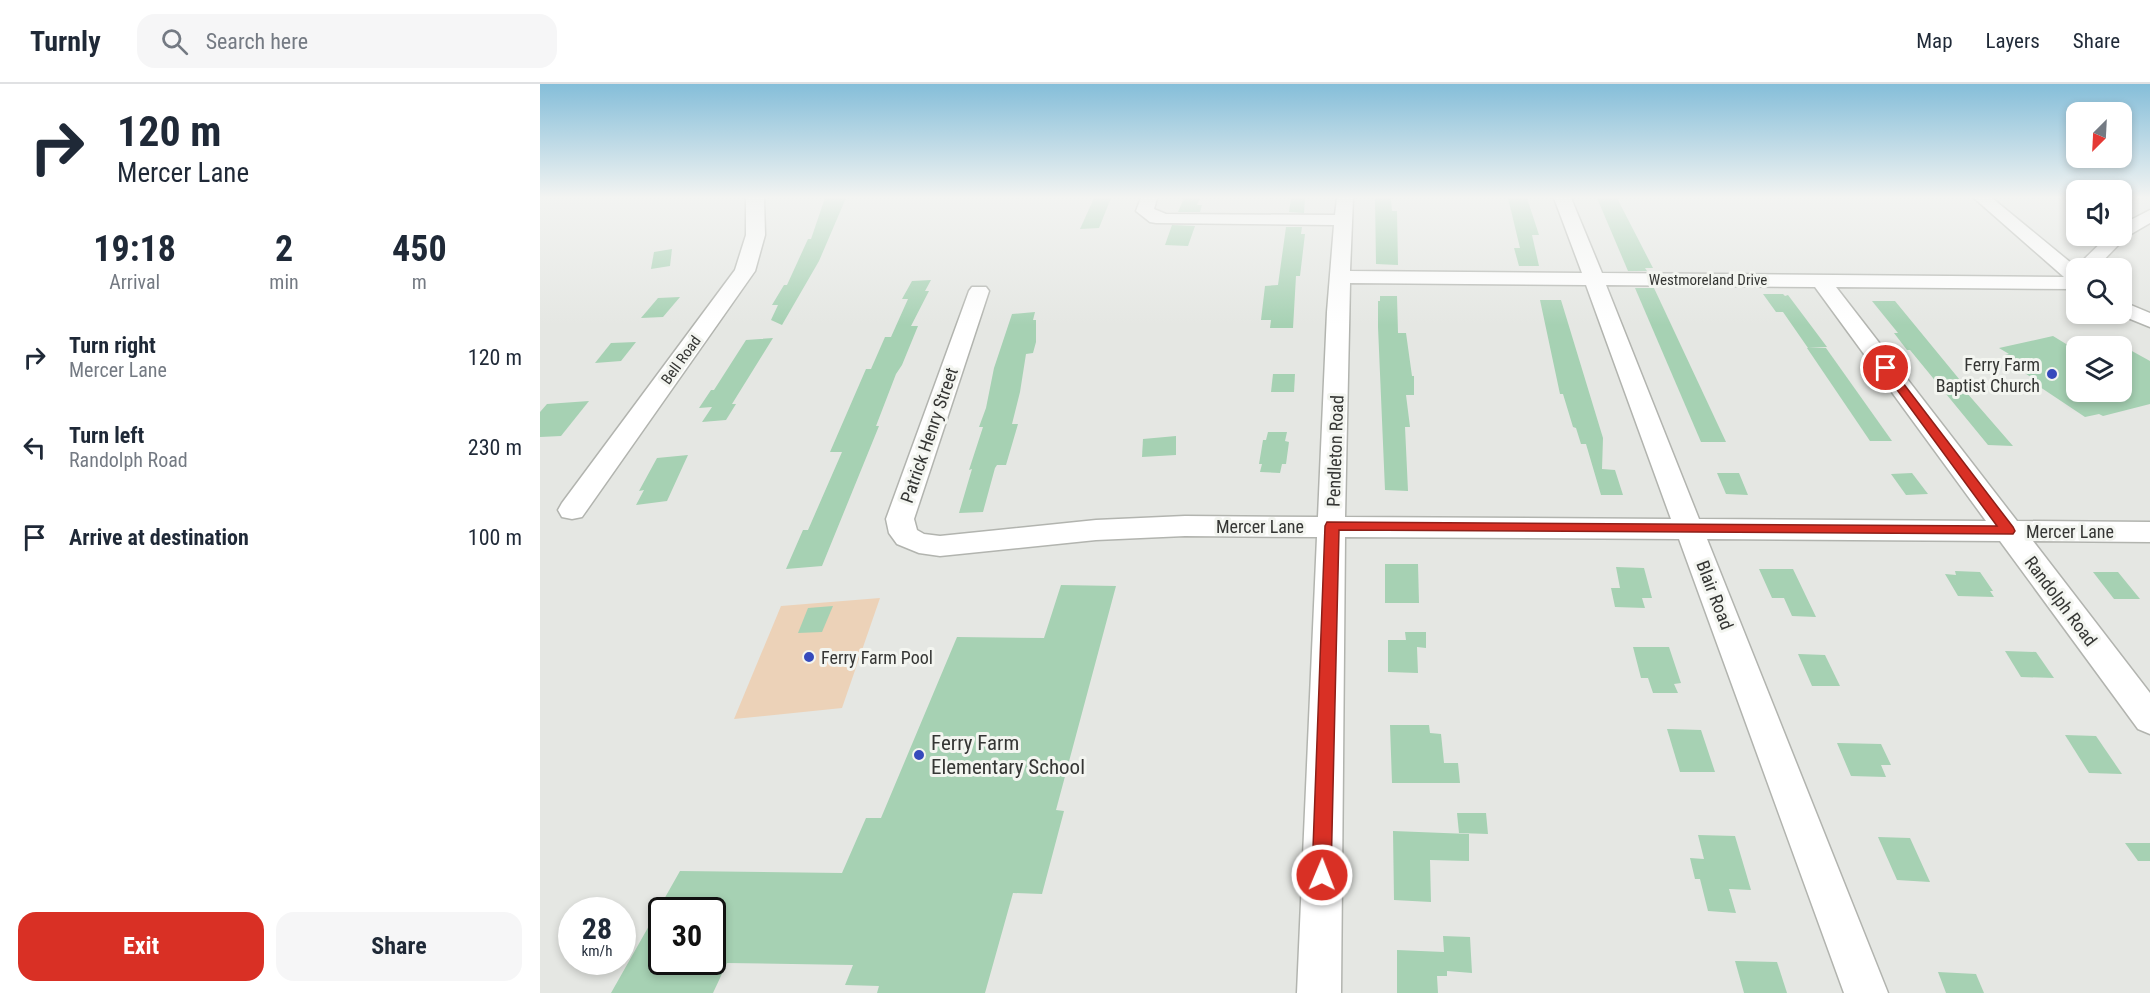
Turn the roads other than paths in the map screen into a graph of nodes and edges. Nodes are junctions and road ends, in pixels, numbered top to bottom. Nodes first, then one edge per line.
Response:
1 (756, 240) edge
2 (1342, 240) edge
3 (1579, 240) edge
4 (2034, 240) edge
5 (2107, 246) edge
6 (2095, 258) edge
7 (2066, 266) edge
8 (2066, 275) edge
9 (1340, 277) junction
10 (1594, 280) junction
11 (1820, 280) junction
12 (979, 291) dead end
13 (2132, 312) edge
14 (2150, 321) edge
15 (572, 510) dead end
16 (1332, 526) junction
17 (1689, 528) junction
18 (2008, 531) junction
19 (2150, 532) edge
20 (947, 545) joint
21 (2150, 719) edge
22 (1319, 993) edge
23 (1866, 993) edge

1 - 15 street, Bell Road
2 - 9 street, Pendleton Road
3 - 10 street, Blair Road
4 - 7 street
5 - 6 street
8 - 11 street, Westmoreland Drive
9 - 10 street, Westmoreland Drive
9 - 16 street, Pendleton Road
10 - 11 street, Westmoreland Drive
10 - 17 street, Blair Road
11 - 18 street, Randolph Road
12 - 20 street, Patrick Henry Street
13 - 14 street
16 - 17 street, Mercer Lane
16 - 20 street, Mercer Lane
16 - 22 street, Pendleton Road
17 - 18 street, Mercer Lane
17 - 23 street, Blair Road
18 - 19 street, Mercer Lane
18 - 21 street, Randolph Road

